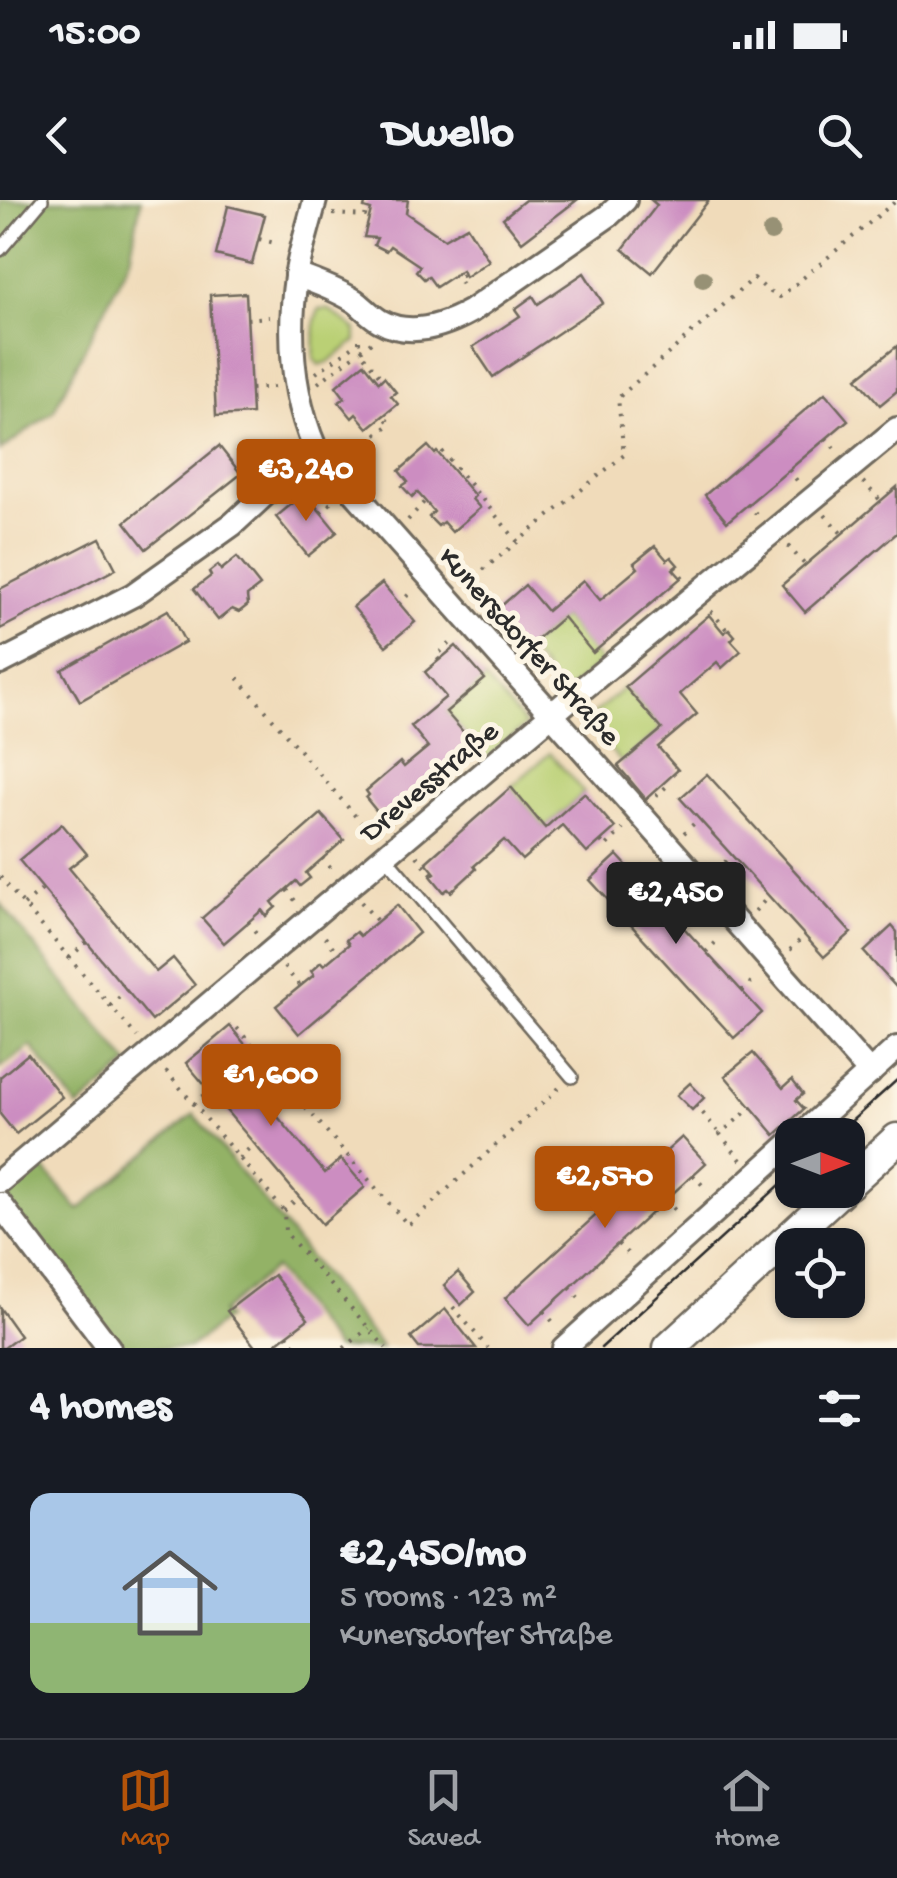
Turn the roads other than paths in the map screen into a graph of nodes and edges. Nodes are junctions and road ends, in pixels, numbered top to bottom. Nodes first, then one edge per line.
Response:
1 (42, 200) edge
2 (625, 200) edge
3 (323, 207) edge
4 (0, 250) edge
5 (296, 275) junction
6 (897, 429) edge
7 (315, 448) junction
8 (0, 663) edge
9 (552, 714) junction
10 (383, 852) junction
11 (897, 1048) edge
12 (870, 1072) junction
13 (572, 1076) road end
14 (820, 1118) edge
15 (897, 1139) edge
16 (775, 1157) edge
17 (865, 1168) edge
18 (0, 1180) edge
19 (0, 1204) edge
20 (821, 1208) edge
21 (563, 1340) edge
22 (109, 1348) edge
23 (669, 1348) edge

1 - 4 lane
2 - 5 street
3 - 5 street, Kunersdorfer Straße
5 - 7 street, Kunersdorfer Straße
6 - 9 street, Drevesstraße
7 - 8 street
7 - 9 street, Kunersdorfer Straße
9 - 10 street, Drevesstraße
9 - 12 street, Kunersdorfer Straße
10 - 13 lane
10 - 18 street, Drevesstraße
11 - 12 street
12 - 14 street
15 - 17 main road
16 - 21 street
19 - 22 street
20 - 23 main road

